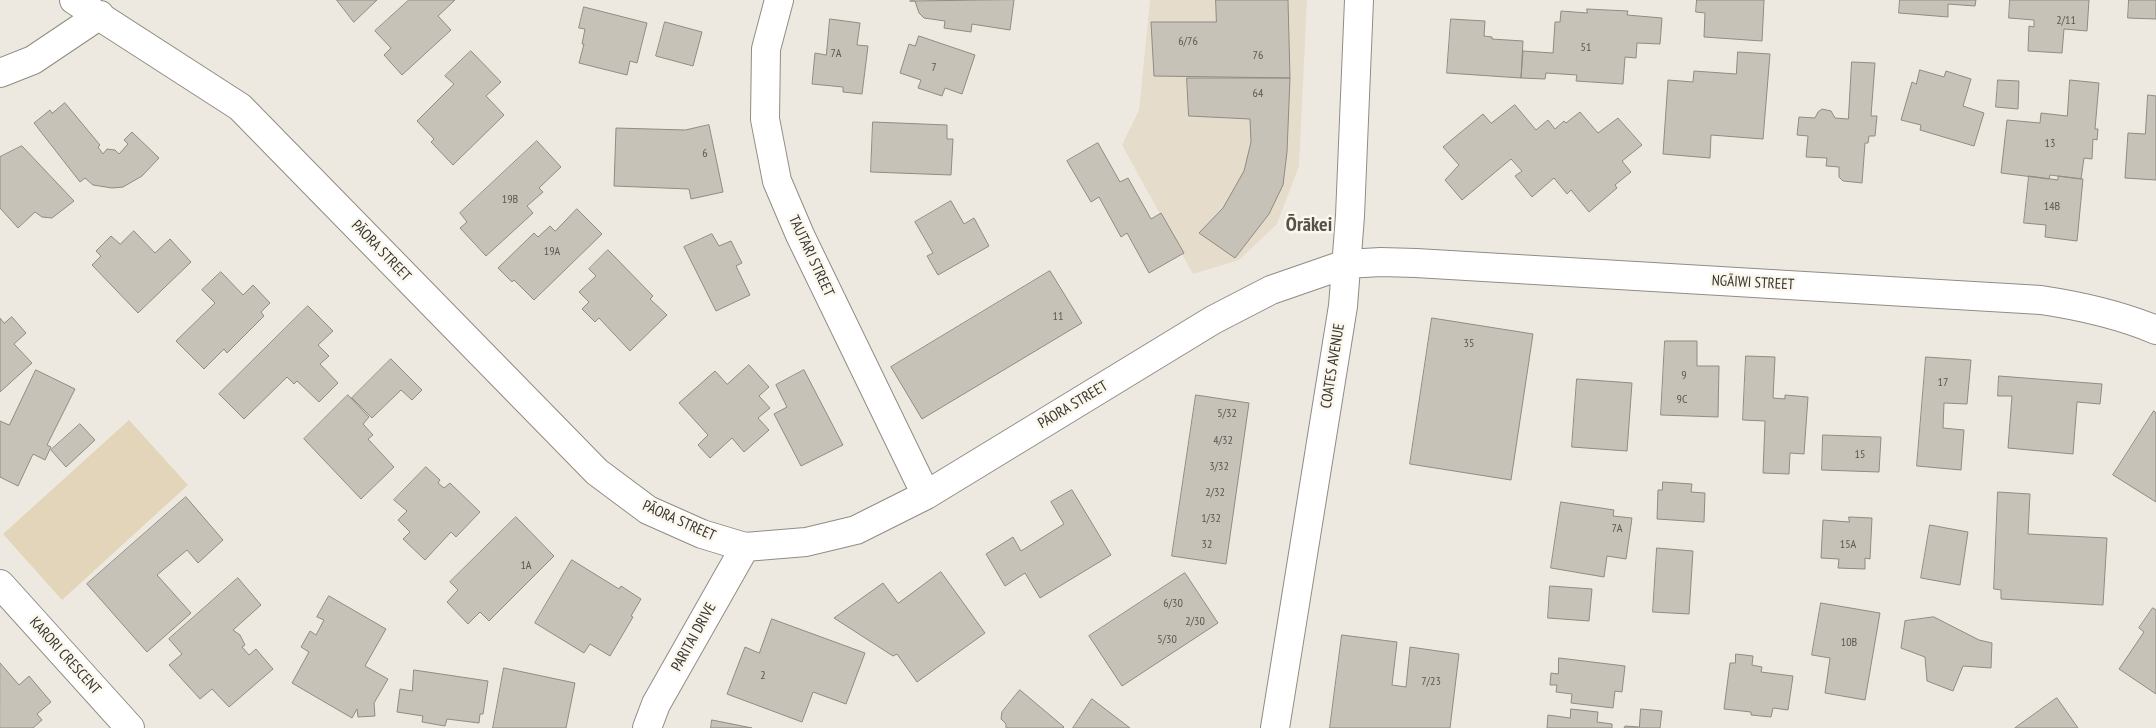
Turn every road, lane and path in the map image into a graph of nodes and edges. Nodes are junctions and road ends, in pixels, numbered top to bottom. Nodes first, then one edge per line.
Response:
1 (74, 0) edge
2 (779, 0) edge
3 (1359, 0) edge
4 (100, 15) junction
5 (0, 73) edge
6 (1346, 264) junction
7 (2156, 330) edge
8 (926, 495) junction
9 (745, 546) junction
10 (0, 584) edge
11 (130, 728) edge
12 (647, 728) edge
13 (1275, 728) edge

1 - 4 street, PĀORA STREET
2 - 8 street, TAUTARI STREET
3 - 6 street, COATES AVENUE
4 - 5 street
4 - 9 street, PĀORA STREET
6 - 7 street, NGĀIWI STREET
6 - 8 street, PĀORA STREET
6 - 13 street, COATES AVENUE
8 - 9 street, PĀORA STREET
9 - 12 street, PARITAI DRIVE
10 - 11 street, KARORI CRESCENT

